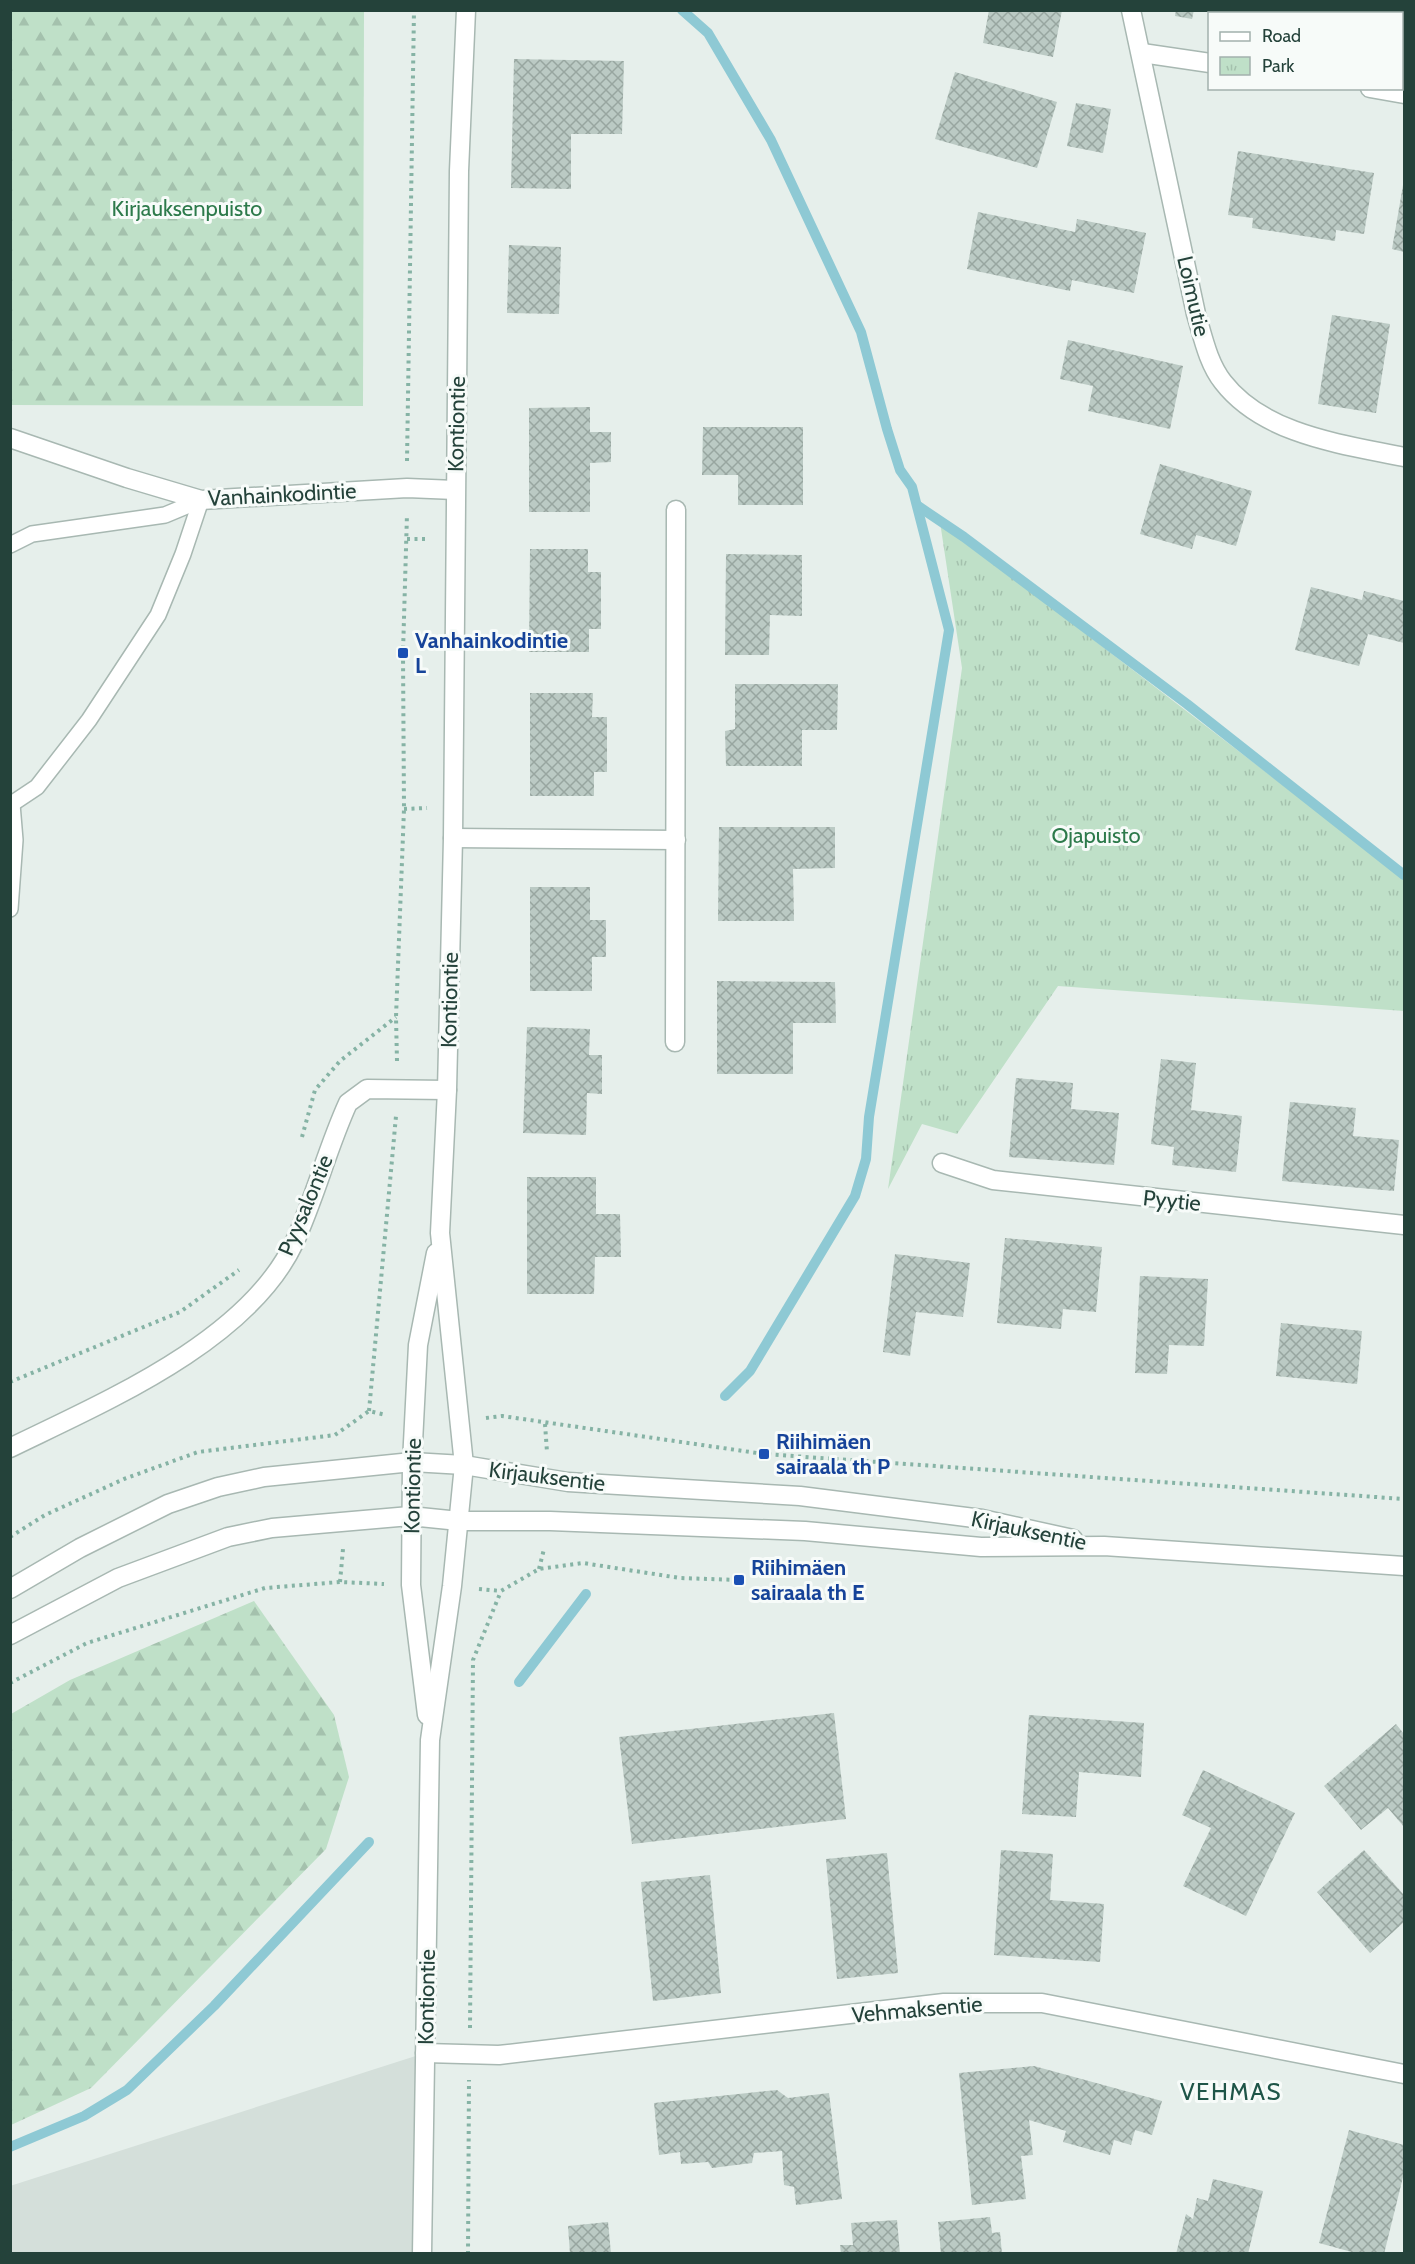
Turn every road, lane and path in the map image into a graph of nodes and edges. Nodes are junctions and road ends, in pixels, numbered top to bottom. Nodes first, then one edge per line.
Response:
1 (414, 10) edge
2 (466, 10) edge
3 (1131, 10) edge
4 (1142, 53) junction
5 (1208, 63) edge
6 (1381, 90) edge
7 (1404, 94) edge
8 (10, 438) edge
9 (1404, 457) edge
10 (406, 488) junction
11 (455, 490) junction
12 (201, 500) junction
13 (676, 510) dead end
14 (10, 545) edge
15 (11, 805) edge
16 (453, 838) junction
17 (676, 840) junction
18 (10, 909) edge
19 (396, 1017) junction
20 (675, 1042) dead end
21 (398, 1089) junction
22 (447, 1090) junction
23 (300, 1142) dead end
24 (942, 1162) dead end
25 (1404, 1226) edge
26 (440, 1233) junction
27 (244, 1266) dead end
28 (10, 1382) edge
29 (458, 1421) junction
30 (414, 1422) junction
31 (10, 1448) edge
32 (412, 1462) junction
33 (464, 1465) junction
34 (1404, 1499) edge
35 (411, 1516) junction
36 (459, 1521) junction
37 (1104, 1546) junction
38 (1404, 1566) edge
39 (539, 1569) dead end
40 (739, 1580) dead end
41 (340, 1581) dead end
42 (10, 1588) edge
43 (501, 1591) dead end
44 (10, 1635) edge
45 (10, 1683) edge
46 (430, 1740) junction
47 (425, 2053) junction
48 (470, 2054) junction
49 (1404, 2074) edge
50 (422, 2253) edge
51 (468, 2253) edge

1 - 10 path
2 - 11 street, Kontiontie
3 - 4 street, Loimutie
4 - 5 street
4 - 9 street, Loimutie
6 - 7 street
8 - 12 street, Vanhainkodintie
10 - 11 street, Vanhainkodintie
10 - 12 street, Vanhainkodintie
10 - 19 path
11 - 16 street, Kontiontie
12 - 14 lane
12 - 15 lane
13 - 17 street
15 - 18 lane
16 - 17 street
16 - 22 street, Kontiontie
17 - 20 street
19 - 21 path
19 - 23 path
21 - 22 street, Pyysalontie
21 - 30 path
21 - 31 street, Pyysalontie
22 - 26 street, Kontiontie
24 - 25 street, Pyytie
26 - 29 street, Kontiontie
26 - 30 street, Kontiontie
27 - 28 path
29 - 33 street, Kontiontie
29 - 34 path
30 - 32 street, Kontiontie
32 - 33 street, Kirjauksentie
32 - 35 street, Kontiontie
32 - 42 street, Kirjauksentie
33 - 36 street, Kontiontie
33 - 37 street, Kirjauksentie
35 - 36 street, Kirjauksentie
35 - 44 street, Kirjauksentie
35 - 46 street, Kontiontie
36 - 37 street, Kirjauksentie
36 - 46 street, Kontiontie
37 - 38 street, Kirjauksentie
39 - 40 path
41 - 45 path
43 - 48 path
46 - 47 street, Kontiontie
47 - 48 street, Vehmaksentie
47 - 50 street, Kontiontie
48 - 49 street, Vehmaksentie
48 - 51 path

